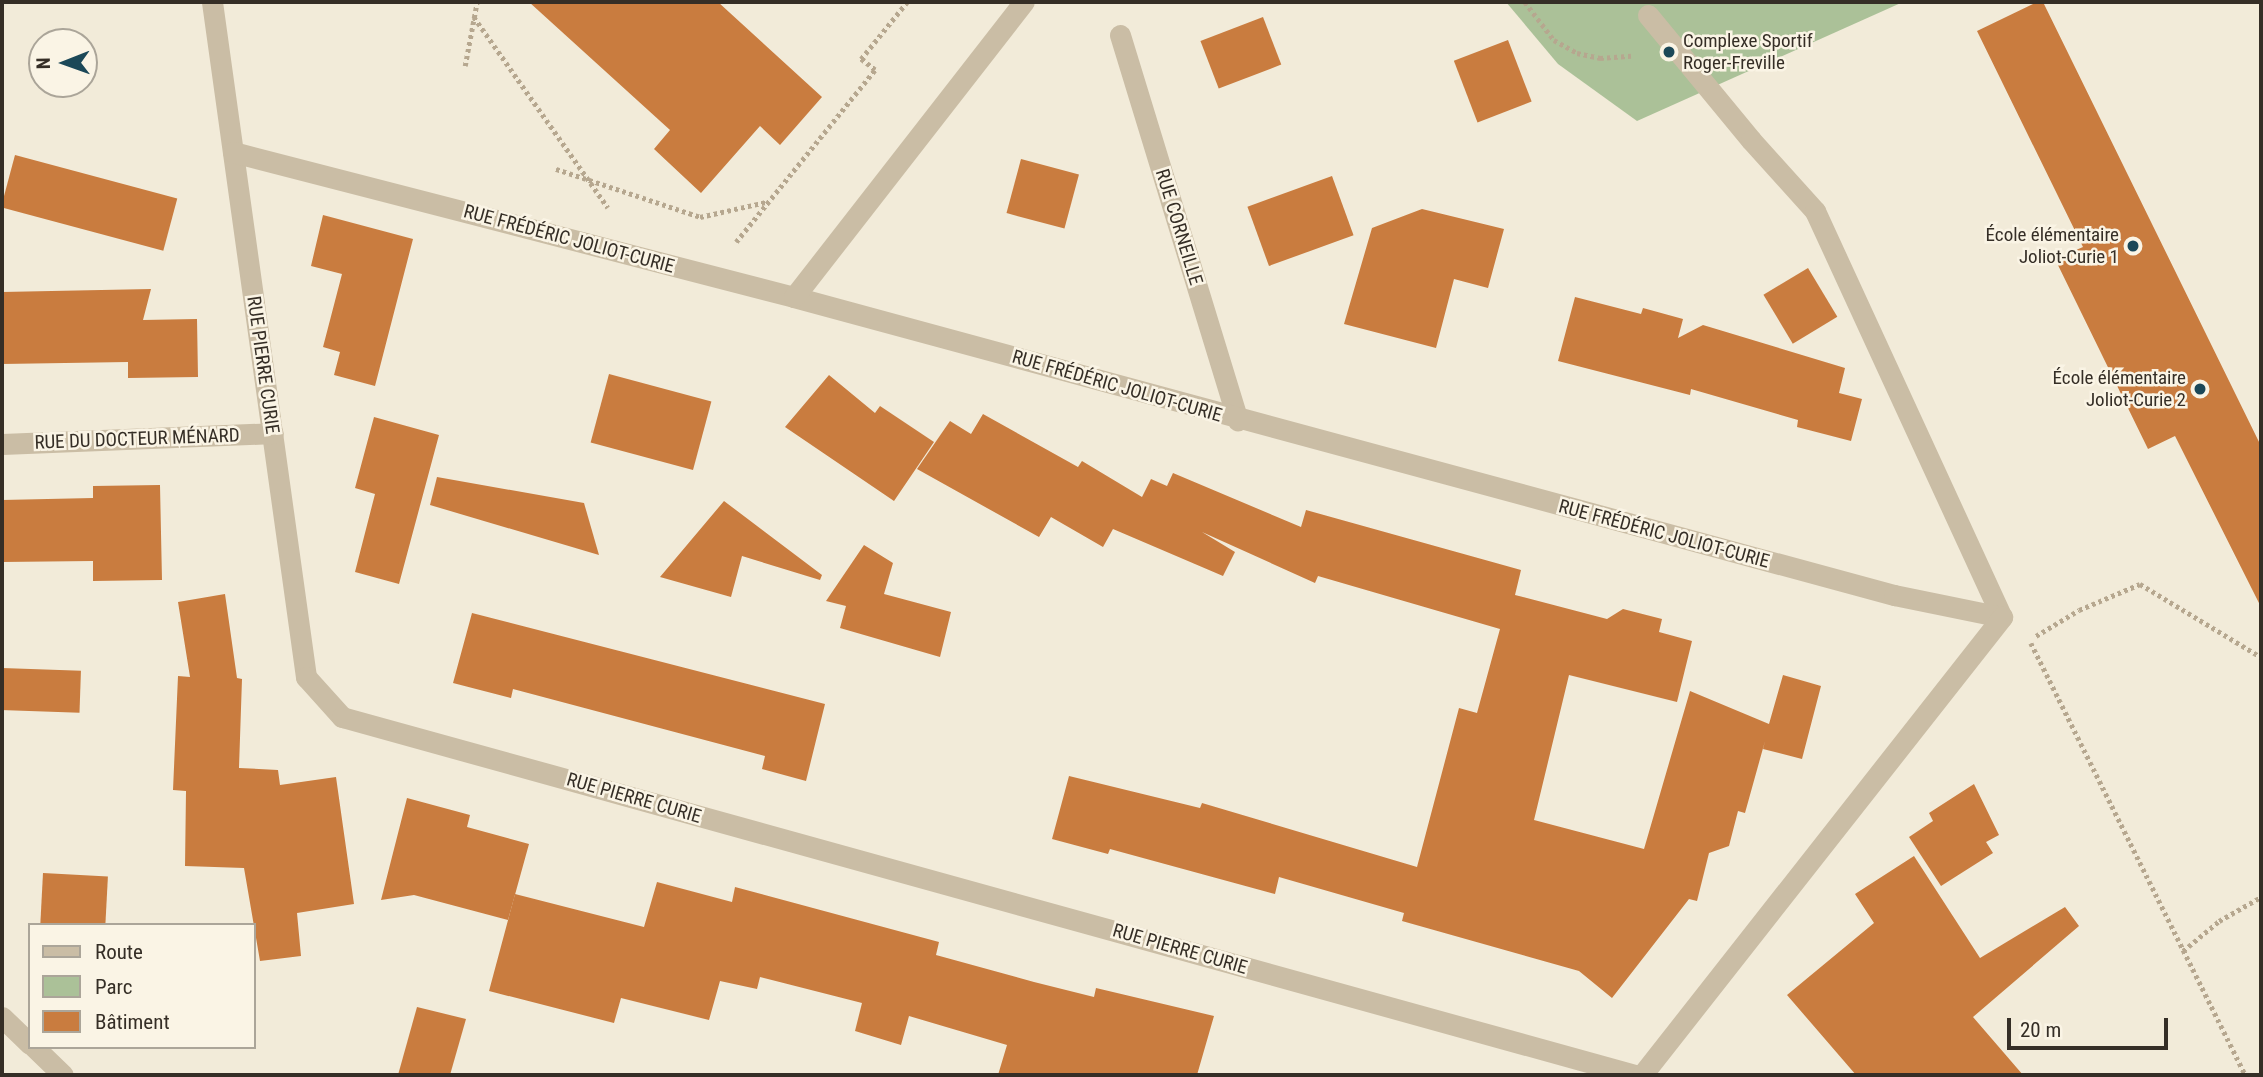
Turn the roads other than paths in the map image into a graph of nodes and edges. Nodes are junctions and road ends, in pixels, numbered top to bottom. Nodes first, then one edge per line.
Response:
1 (212, 2) edge
2 (1024, 2) edge
3 (1648, 15) dead end
4 (1120, 35) dead end
5 (233, 152) junction
6 (794, 297) junction
7 (1238, 420) junction
8 (273, 433) junction
9 (2, 444) edge
10 (2002, 617) junction
11 (2, 1017) edge
12 (28, 1042) edge
13 (36, 1049) edge
14 (63, 1075) edge
15 (1635, 1075) edge
16 (1642, 1075) edge

1 - 5 street, RUE PIERRE CURIE
2 - 6 street
3 - 10 street
4 - 7 street, RUE CORNEILLE
5 - 6 street, RUE FRÉDÉRIC JOLIOT-CURIE
5 - 8 street, RUE PIERRE CURIE
6 - 7 street, RUE FRÉDÉRIC JOLIOT-CURIE
7 - 10 street, RUE FRÉDÉRIC JOLIOT-CURIE
8 - 9 street, RUE DU DOCTEUR MÉNARD
8 - 15 street, RUE PIERRE CURIE
10 - 16 street
11 - 12 street
13 - 14 street

